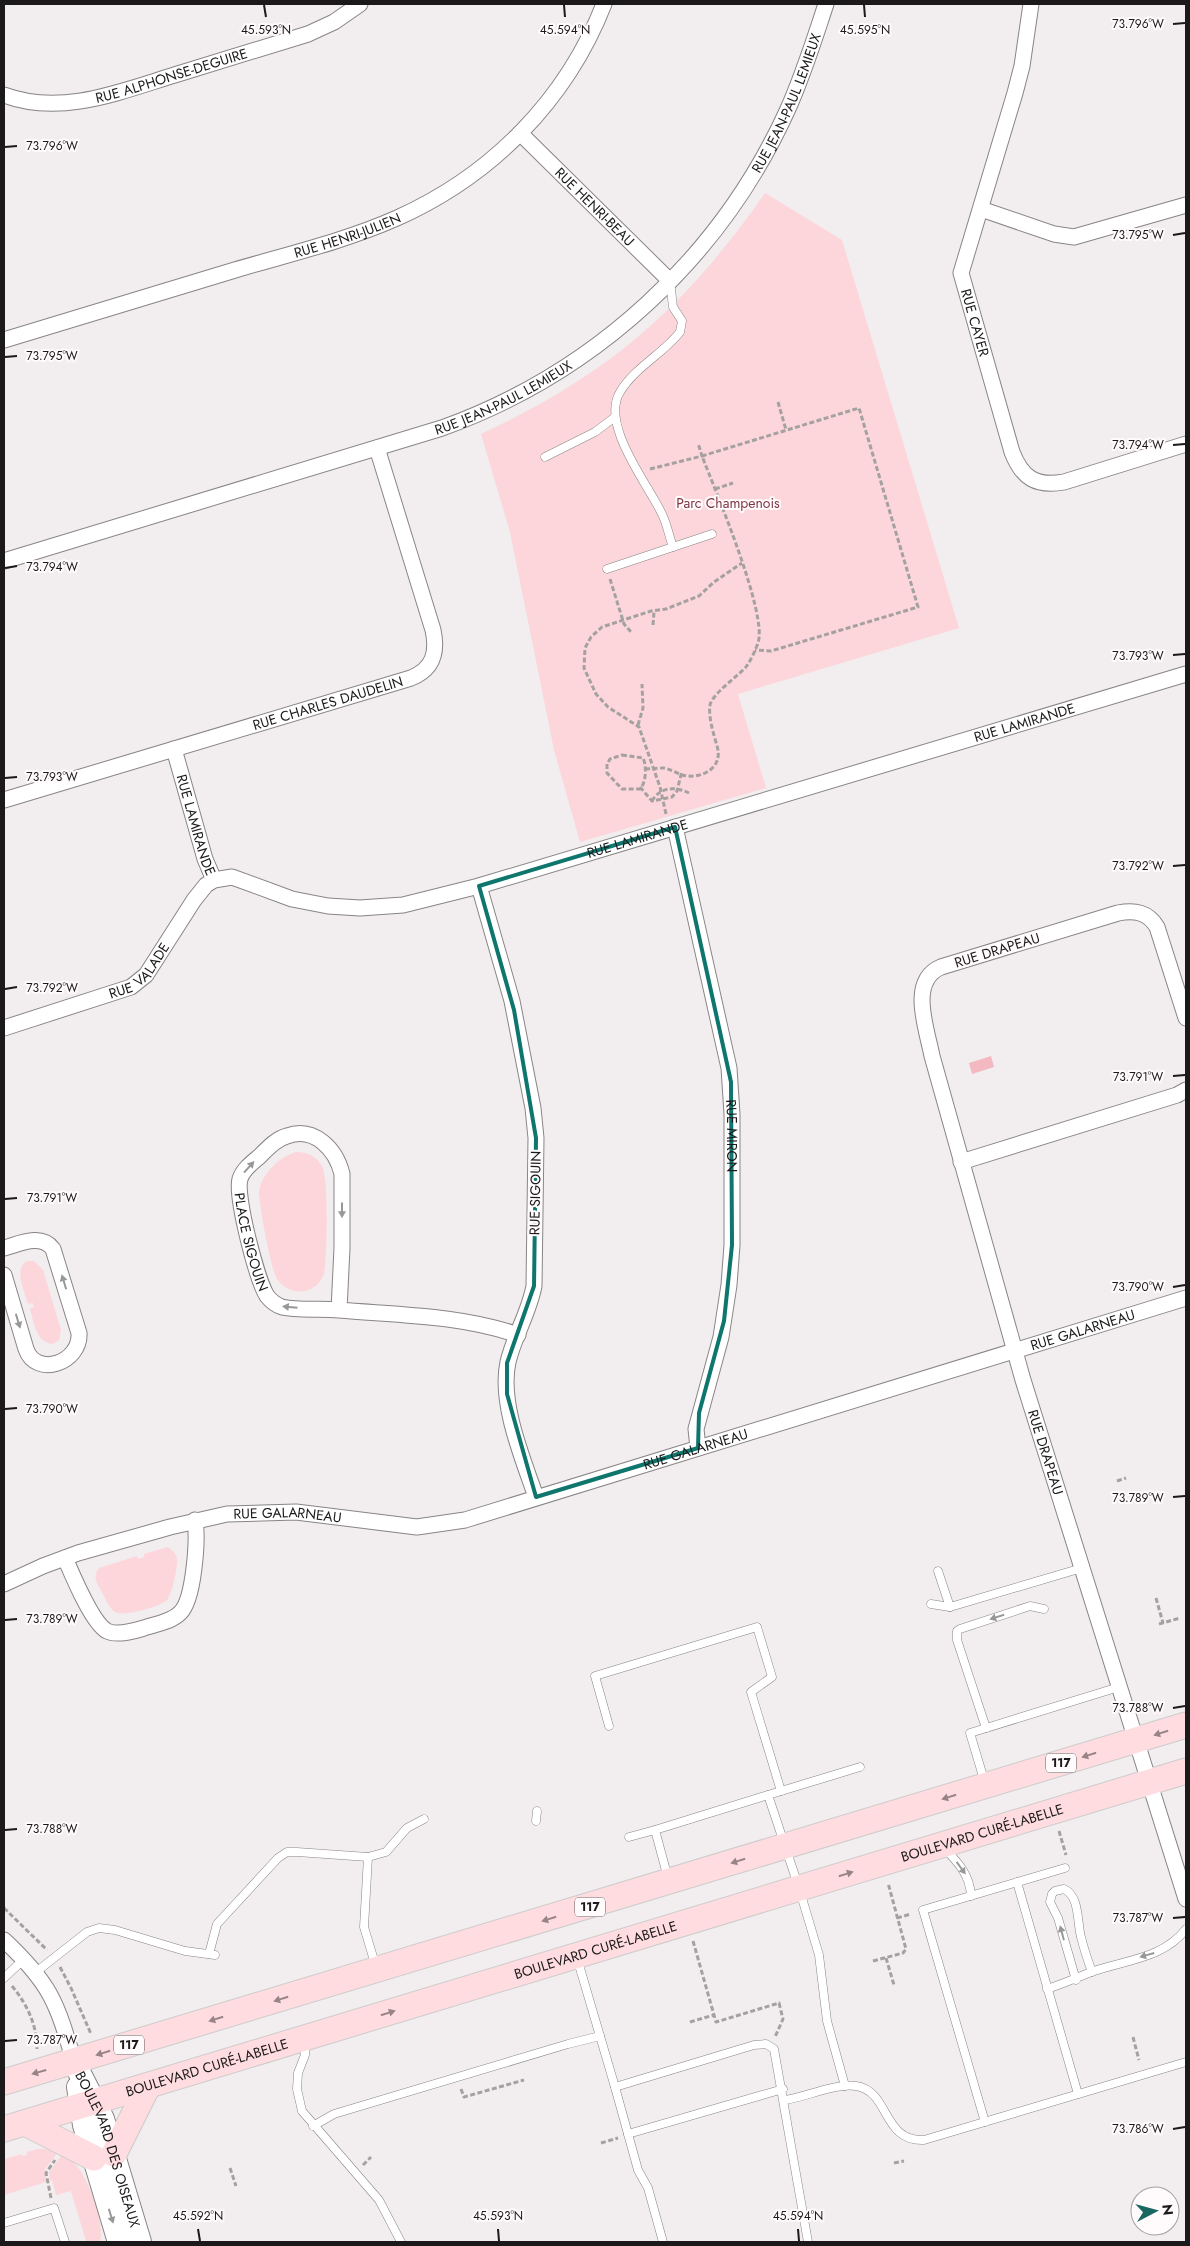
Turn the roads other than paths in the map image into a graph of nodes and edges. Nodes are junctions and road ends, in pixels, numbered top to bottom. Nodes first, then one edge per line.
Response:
1 (360, 4) edge
2 (604, 4) edge
3 (826, 4) edge
4 (1031, 4) edge
5 (4, 95) edge
6 (520, 134) junction
7 (1186, 205) edge
8 (981, 209) junction
9 (670, 281) junction
10 (4, 340) edge
11 (615, 417) junction
12 (1186, 444) edge
13 (377, 448) junction
14 (545, 458) dead end
15 (712, 534) dead end
16 (673, 547) junction
17 (4, 561) edge
18 (606, 569) road end
19 (1186, 674) edge
20 (174, 749) junction
21 (4, 800) edge
22 (675, 827) junction
23 (214, 880) junction
24 (479, 886) junction
25 (1186, 1018) edge
26 (4, 1028) edge
27 (1186, 1090) edge
28 (960, 1162) junction
29 (4, 1248) edge
30 (4, 1275) edge
31 (1186, 1298) edge
32 (338, 1310) junction
33 (518, 1335) junction
34 (1015, 1350) junction
35 (698, 1448) junction
36 (536, 1497) junction
37 (195, 1520) junction
38 (65, 1558) junction
39 (1082, 1568) junction
40 (938, 1571) dead end
41 (4, 1584) edge
42 (932, 1604) dead end
43 (950, 1607) junction
44 (1044, 1609) dead end
45 (1119, 1687) junction
46 (1186, 1725) edge
47 (610, 1726) dead end
48 (986, 1728) junction
49 (1136, 1741) junction
50 (860, 1767) dead end
51 (1186, 1771) edge
52 (1150, 1782) junction
53 (986, 1786) junction
54 (780, 1791) junction
55 (768, 1795) junction
56 (537, 1811) dead end
57 (424, 1819) dead end
58 (536, 1821) dead end
59 (654, 1830) junction
60 (629, 1837) dead end
61 (940, 1845) junction
62 (785, 1848) junction
63 (368, 1857) junction
64 (1065, 1868) dead end
65 (669, 1882) junction
66 (1017, 1882) junction
67 (799, 1888) junction
68 (971, 1896) junction
69 (1186, 1899) edge
70 (1186, 1929) edge
71 (4, 1940) edge
72 (577, 1956) junction
73 (24, 1959) junction
74 (377, 1970) junction
75 (36, 1972) junction
76 (1092, 1972) junction
77 (4, 1978) edge
78 (1076, 1980) junction
79 (1047, 1989) junction
80 (600, 2036) junction
81 (304, 2038) junction
82 (74, 2062) junction
83 (1186, 2062) edge
84 (4, 2082) edge
85 (148, 2086) junction
86 (845, 2086) junction
87 (615, 2087) junction
88 (782, 2089) junction
89 (1078, 2094) junction
90 (785, 2100) junction
91 (88, 2103) junction
92 (985, 2122) junction
93 (14, 2126) edge
94 (313, 2126) junction
95 (628, 2134) junction
96 (104, 2156) junction
97 (4, 2223) edge
98 (65, 2242) edge
99 (119, 2242) edge
100 (140, 2242) edge
101 (401, 2242) edge
102 (664, 2242) edge
103 (808, 2242) edge

1 - 5 street, RUE ALPHONSE-DEGUIRE
2 - 6 street, RUE HENRI-JULIEN
3 - 9 street, RUE JEAN-PAUL LEMIEUX
4 - 8 street, RUE CAYER
6 - 9 street, RUE HENRI-BEAU
6 - 10 street, RUE HENRI-JULIEN
7 - 8 street
8 - 12 street, RUE CAYER
9 - 11 lane
9 - 13 street, RUE JEAN-PAUL LEMIEUX
11 - 14 lane
11 - 16 lane
13 - 17 street, RUE JEAN-PAUL LEMIEUX
13 - 20 street, RUE CHARLES DAUDELIN
15 - 16 lane
16 - 18 lane
19 - 22 street, RUE LAMIRANDE
20 - 21 street, RUE CHARLES DAUDELIN
20 - 23 street, RUE LAMIRANDE
22 - 24 street, RUE LAMIRANDE
22 - 35 street, RUE MIRON
23 - 24 street, RUE LAMIRANDE
23 - 26 street, RUE VALADE
24 - 33 street, RUE SIGOUIN
25 - 28 street, RUE DRAPEAU
27 - 28 street
28 - 34 street, RUE DRAPEAU
30 -> 29 street
31 - 34 street, RUE GALARNEAU
32 -> 32 street, PLACE SIGOUIN
32 - 33 street, PLACE SIGOUIN
33 - 36 street, RUE SIGOUIN
34 - 35 street, RUE GALARNEAU
34 - 39 street, RUE DRAPEAU
35 - 36 street, RUE GALARNEAU
36 - 37 street, RUE GALARNEAU
37 - 38 street, RUE GALARNEAU
37 - 38 street
38 - 41 street, RUE GALARNEAU
39 - 43 lane
39 - 45 street, RUE DRAPEAU
40 - 43 lane
42 - 43 lane
44 -> 48 lane
45 - 48 lane
45 - 49 street, RUE DRAPEAU
46 -> 49 main road, 117
47 - 54 lane
48 - 53 lane
49 - 52 street, RUE DRAPEAU
49 -> 53 main road, 117
50 - 54 lane
51 - 52 main road, BOULEVARD CURÉ-LABELLE
52 - 61 main road, BOULEVARD CURÉ-LABELLE
52 - 69 street, RUE DRAPEAU
53 -> 62 main road, 117
54 - 55 lane
55 - 59 lane
55 - 62 lane
56 - 58 lane
57 - 63 lane
59 - 60 lane
59 - 65 lane
67 -> 61 main road, BOULEVARD CURÉ-LABELLE
61 -> 68 lane
62 -> 65 main road, 117
62 - 67 lane
63 - 74 lane
63 - 75 lane
64 - 66 lane
65 -> 74 main road, 117
66 - 68 lane
66 - 79 lane
67 - 72 main road, BOULEVARD CURÉ-LABELLE
67 - 86 lane
68 - 92 lane
70 -> 76 lane
71 - 73 street
72 - 80 lane
81 -> 72 main road, BOULEVARD CURÉ-LABELLE
73 - 75 street
73 - 77 lane
74 -> 82 main road, 117
75 - 82 street
76 - 78 lane
78 -> 76 lane
78 - 79 lane
79 - 89 lane
80 - 87 lane
80 - 94 lane
81 - 85 main road, BOULEVARD CURÉ-LABELLE
81 - 94 lane
82 -> 84 main road, 117
82 - 91 street, BOULEVARD DES OISEAUX
83 - 89 lane
85 - 91 main road, BOULEVARD CURÉ-LABELLE
85 - 96 main road
86 - 90 lane
86 - 92 lane
87 - 88 lane
87 - 95 lane
88 - 90 lane
88 - 95 lane
89 - 92 lane
90 - 103 lane
91 - 93 main road, BOULEVARD CURÉ-LABELLE
91 - 96 street, BOULEVARD DES OISEAUX
93 - 96 main road
94 - 101 lane
95 - 102 lane
96 -> 99 street, BOULEVARD DES OISEAUX
96 - 100 street, BOULEVARD DES OISEAUX
97 - 98 lane

